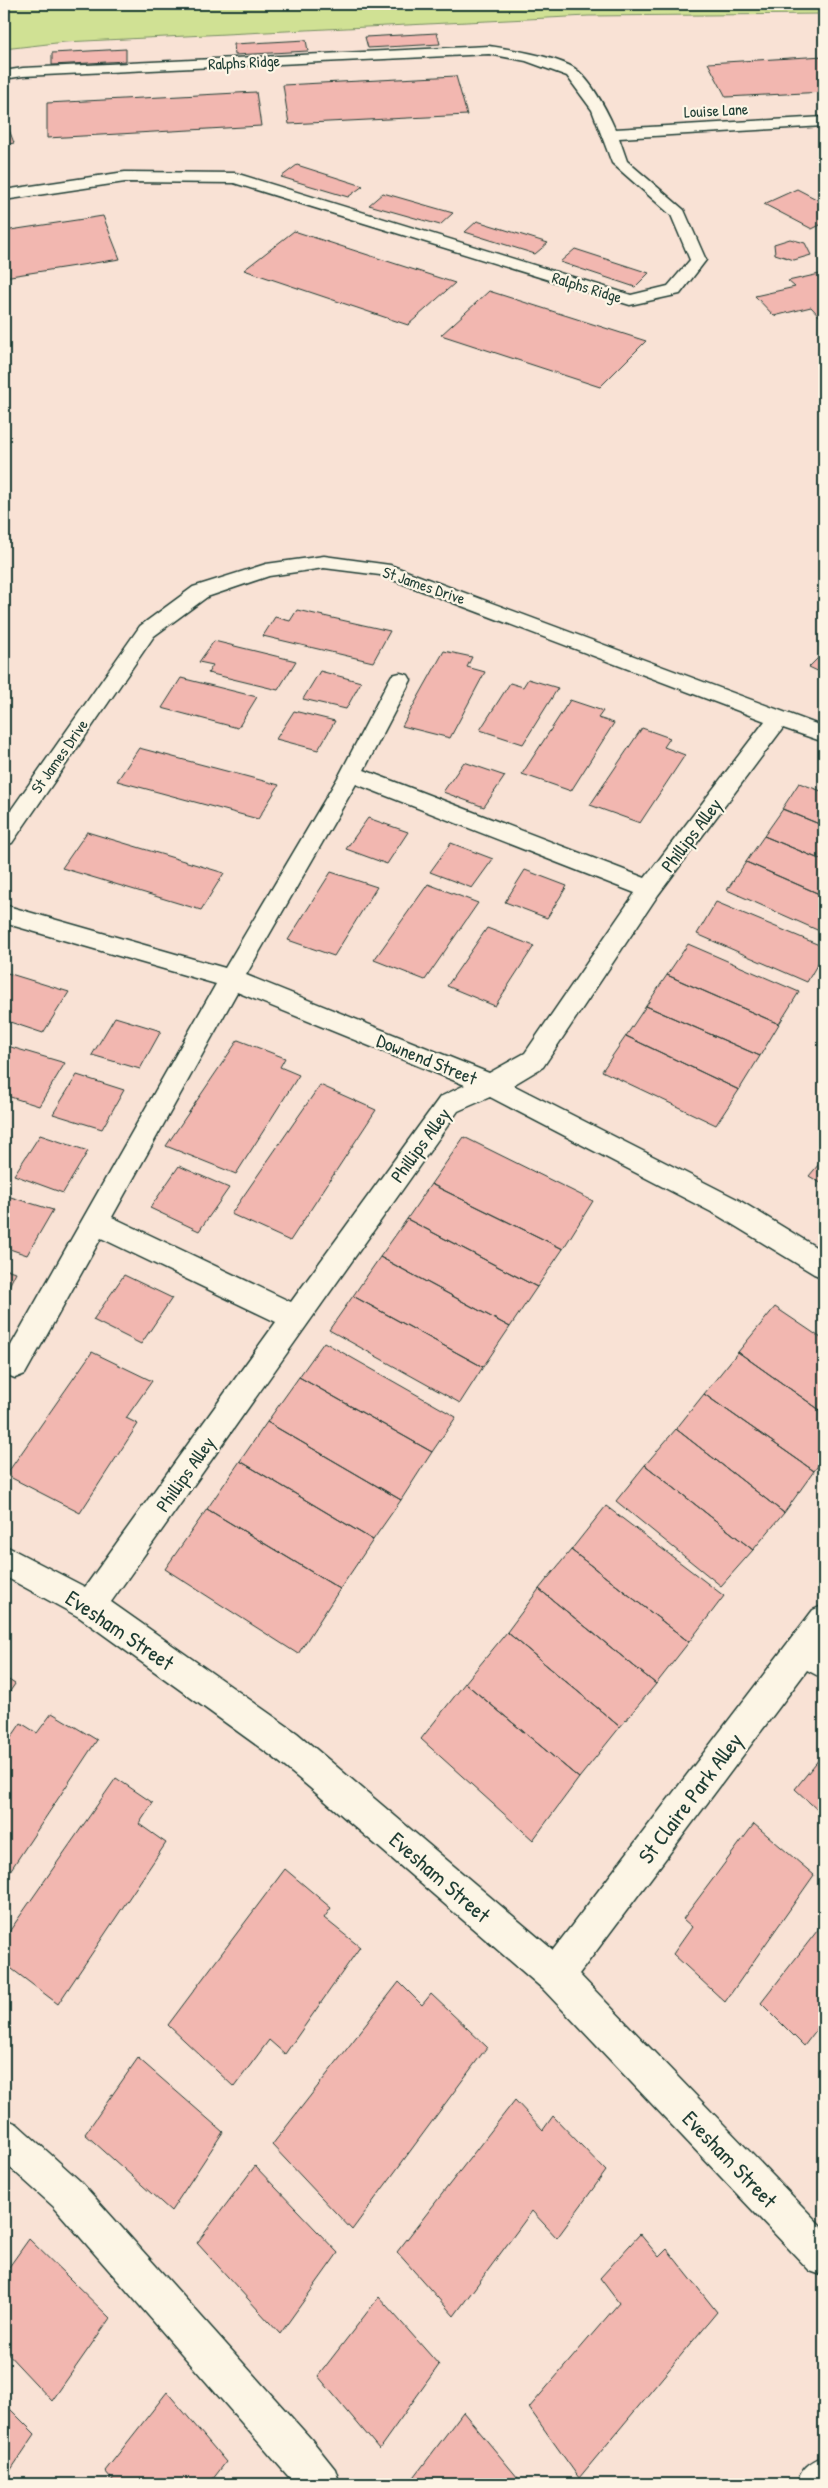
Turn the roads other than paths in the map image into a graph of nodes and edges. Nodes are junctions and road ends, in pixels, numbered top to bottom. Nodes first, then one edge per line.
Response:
1 (4, 75) edge
2 (824, 122) edge
3 (610, 134) junction
4 (4, 195) edge
5 (400, 680) dead end
6 (779, 717) junction
7 (824, 735) edge
8 (351, 774) junction
9 (4, 837) edge
10 (650, 889) junction
11 (4, 914) edge
12 (231, 979) junction
13 (491, 1085) junction
14 (95, 1222) junction
15 (824, 1266) edge
16 (296, 1318) junction
17 (15, 1365) dead end
18 (4, 1560) edge
19 (90, 1606) junction
20 (818, 1644) edge
21 (556, 1976) junction
22 (4, 2137) edge
23 (824, 2257) edge
24 (824, 2478) edge
25 (320, 2484) edge
26 (818, 2484) edge

1 - 3 street, Ralphs Ridge
2 - 3 street, Louise Lane
3 - 4 street, Ralphs Ridge
5 - 8 street
6 - 7 street, St James Drive
6 - 9 street, St James Drive
6 - 10 street, Phillips Alley
8 - 10 street
8 - 12 street
10 - 13 street, Phillips Alley
11 - 12 street, Downend Street
12 - 13 street, Downend Street
12 - 14 street
13 - 15 street, Downend Street
13 - 16 street, Phillips Alley
14 - 16 street
14 - 17 street
16 - 19 street, Phillips Alley
18 - 19 street, Evesham Street
19 - 21 street, Evesham Street
20 - 21 street, St Claire Park Alley
21 - 23 street, Evesham Street
22 - 25 street
24 - 26 street

